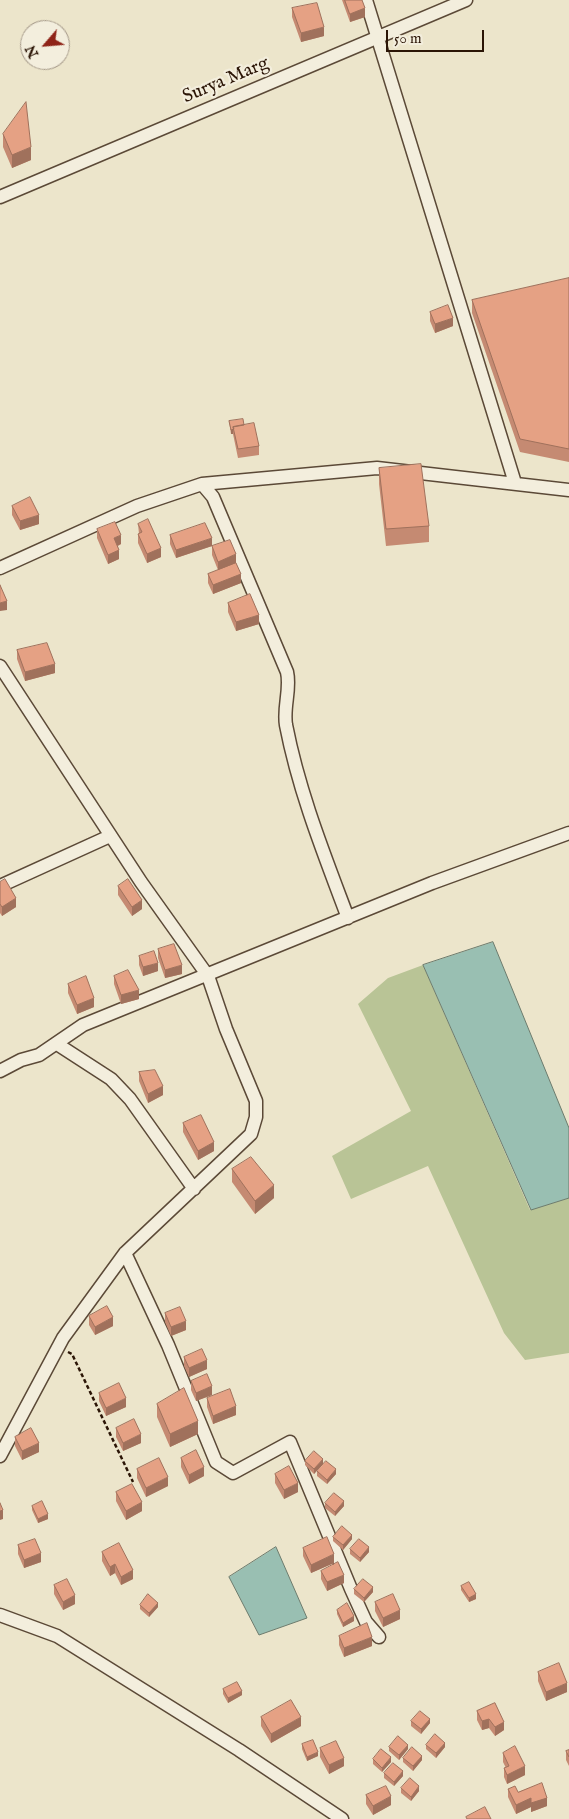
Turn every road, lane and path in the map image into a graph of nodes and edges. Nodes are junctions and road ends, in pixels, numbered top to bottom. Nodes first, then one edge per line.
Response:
1 (366, 0) edge
2 (466, 0) edge
3 (377, 38) junction
4 (0, 197) edge
5 (202, 484) junction
6 (514, 484) junction
7 (569, 490) edge
8 (0, 568) edge
9 (0, 666) edge
10 (569, 833) edge
11 (110, 836) junction
12 (0, 886) edge
13 (348, 918) junction
14 (208, 976) junction
15 (57, 1044) junction
16 (0, 1072) edge
17 (194, 1189) junction
18 (125, 1253) junction
19 (59, 1346) junction
20 (0, 1456) edge
21 (132, 1482) edge
22 (0, 1615) edge
23 (379, 1638) dead end
24 (342, 1819) edge

1 - 3 street
2 - 3 street, Surya Marg
3 - 4 street, Surya Marg
3 - 6 street
5 - 6 street
5 - 8 street
5 - 13 street
6 - 7 street
9 - 11 street
10 - 13 street
11 - 12 street
11 - 14 street
13 - 14 street
14 - 15 street
14 - 17 street
15 - 16 street
15 - 17 street
17 - 18 street
18 - 19 street
18 - 23 street
19 - 20 street
19 - 21 path
22 - 24 street

